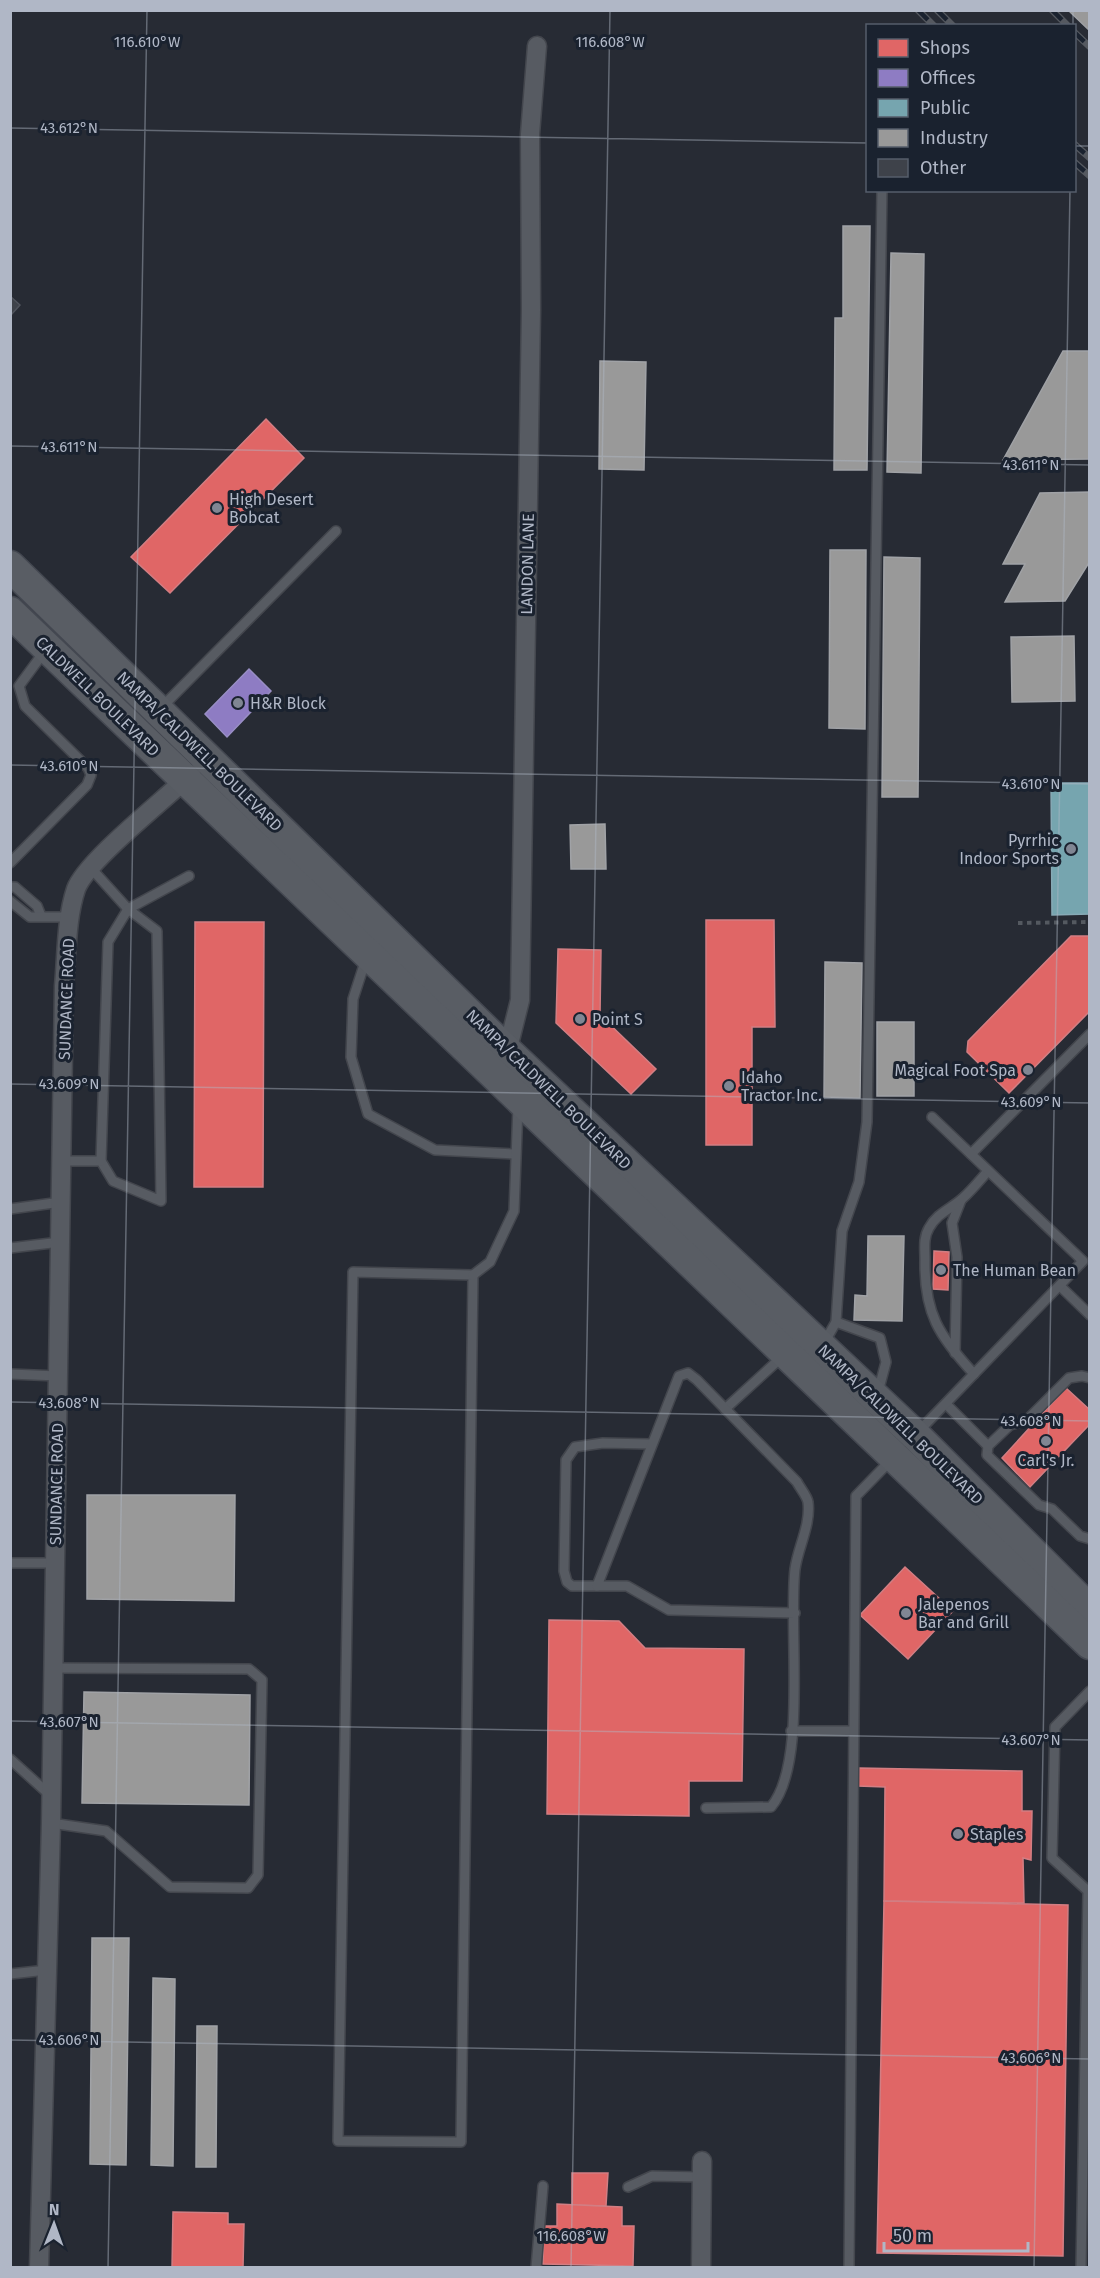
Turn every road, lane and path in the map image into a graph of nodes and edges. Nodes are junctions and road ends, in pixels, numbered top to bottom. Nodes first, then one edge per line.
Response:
1 (537, 46) dead end
2 (882, 192) edge
3 (336, 531) dead end
4 (12, 572) edge
5 (10, 612) edge
6 (48, 648) junction
7 (159, 710) junction
8 (208, 758) junction
9 (185, 780) junction
10 (10, 863) edge
11 (90, 867) junction
12 (189, 876) dead end
13 (10, 887) edge
14 (10, 902) edge
15 (128, 909) junction
16 (41, 916) junction
17 (70, 917) junction
18 (1089, 922) edge
19 (1018, 923) dead end
20 (367, 954) junction
21 (1089, 1034) edge
22 (502, 1064) junction
23 (519, 1099) junction
24 (932, 1117) dead end
25 (515, 1154) junction
26 (971, 1154) junction
27 (62, 1161) junction
28 (101, 1161) junction
29 (988, 1171) junction
30 (961, 1200) junction
31 (61, 1202) junction
32 (10, 1209) edge
33 (60, 1242) junction
34 (10, 1248) edge
35 (473, 1275) junction
36 (1060, 1286) junction
37 (1089, 1315) edge
38 (828, 1335) junction
39 (955, 1353) junction
40 (785, 1354) junction
41 (10, 1374) edge
42 (974, 1374) junction
43 (58, 1376) junction
44 (1089, 1378) edge
45 (877, 1399) junction
46 (946, 1404) junction
47 (725, 1409) junction
48 (651, 1444) junction
49 (988, 1446) junction
50 (904, 1447) junction
51 (1089, 1539) edge
52 (10, 1563) edge
53 (55, 1563) junction
54 (597, 1586) junction
55 (1089, 1610) edge
56 (795, 1613) junction
57 (1089, 1644) edge
58 (53, 1668) junction
59 (1089, 1691) edge
60 (791, 1731) junction
61 (853, 1731) junction
62 (10, 1759) edge
63 (51, 1796) junction
64 (706, 1808) dead end
65 (51, 1823) junction
66 (47, 1970) junction
67 (10, 1974) edge
68 (702, 2169) joint
69 (543, 2186) dead end
70 (628, 2187) dead end
71 (39, 2268) edge
72 (536, 2268) edge
73 (701, 2268) edge
74 (849, 2268) edge
75 (1081, 2268) edge

1 - 22 street, LANDON LANE
2 - 38 lane
3 - 7 lane
4 - 7 main road, NAMPA/CALDWELL BOULEVARD
5 - 6 main road, CALDWELL BOULEVARD
6 - 9 main road, CALDWELL BOULEVARD
6 - 10 lane
7 - 8 main road, NAMPA/CALDWELL BOULEVARD
8 - 9 street, SUNDANCE ROAD
8 - 22 main road, NAMPA/CALDWELL BOULEVARD
9 - 11 street, SUNDANCE ROAD
9 - 20 main road, NAMPA/CALDWELL BOULEVARD
11 - 15 lane
11 - 17 street, SUNDANCE ROAD
12 - 15 lane
13 - 16 lane
14 - 16 lane
15 - 28 lane
15 - 28 lane
16 - 17 lane
17 - 27 street, SUNDANCE ROAD
18 - 19 path
20 - 22 main road, NAMPA/CALDWELL BOULEVARD
20 - 25 lane
21 - 26 lane
22 - 23 main road, NAMPA/CALDWELL BOULEVARD
22 - 38 main road, NAMPA/CALDWELL BOULEVARD
23 - 25 lane
23 - 40 main road, NAMPA/CALDWELL BOULEVARD
24 - 26 lane
25 - 35 lane
26 - 29 lane
27 - 28 lane
27 - 31 street, SUNDANCE ROAD
29 - 30 lane
29 - 36 lane
30 - 39 lane
30 - 39 lane
31 - 32 lane
31 - 33 street, SUNDANCE ROAD
33 - 34 lane
33 - 43 street, SUNDANCE ROAD
35 - 35 lane
36 - 37 lane
36 - 42 lane
38 - 45 main road, NAMPA/CALDWELL BOULEVARD
38 - 45 lane
39 - 42 lane
40 - 47 lane
40 - 50 main road, NAMPA/CALDWELL BOULEVARD
41 - 43 lane
42 - 46 lane
43 - 53 street, SUNDANCE ROAD
44 - 49 lane
45 - 50 main road, NAMPA/CALDWELL BOULEVARD
46 - 49 lane
46 - 50 lane
47 - 48 lane
47 - 56 lane
48 - 54 lane
48 - 54 lane
49 - 51 lane
50 - 55 main road, NAMPA/CALDWELL BOULEVARD
50 - 57 main road, NAMPA/CALDWELL BOULEVARD
50 - 61 lane
52 - 53 lane
53 - 58 street, SUNDANCE ROAD
54 - 56 lane
56 - 60 lane
58 - 63 street, SUNDANCE ROAD
58 - 65 lane
59 - 75 lane
60 - 61 lane
60 - 64 lane
61 - 74 lane
62 - 63 lane
63 - 65 street, SUNDANCE ROAD
65 - 66 street, SUNDANCE ROAD
66 - 67 lane
66 - 71 street, SUNDANCE ROAD
68 - 70 lane
68 - 73 street
69 - 72 lane

